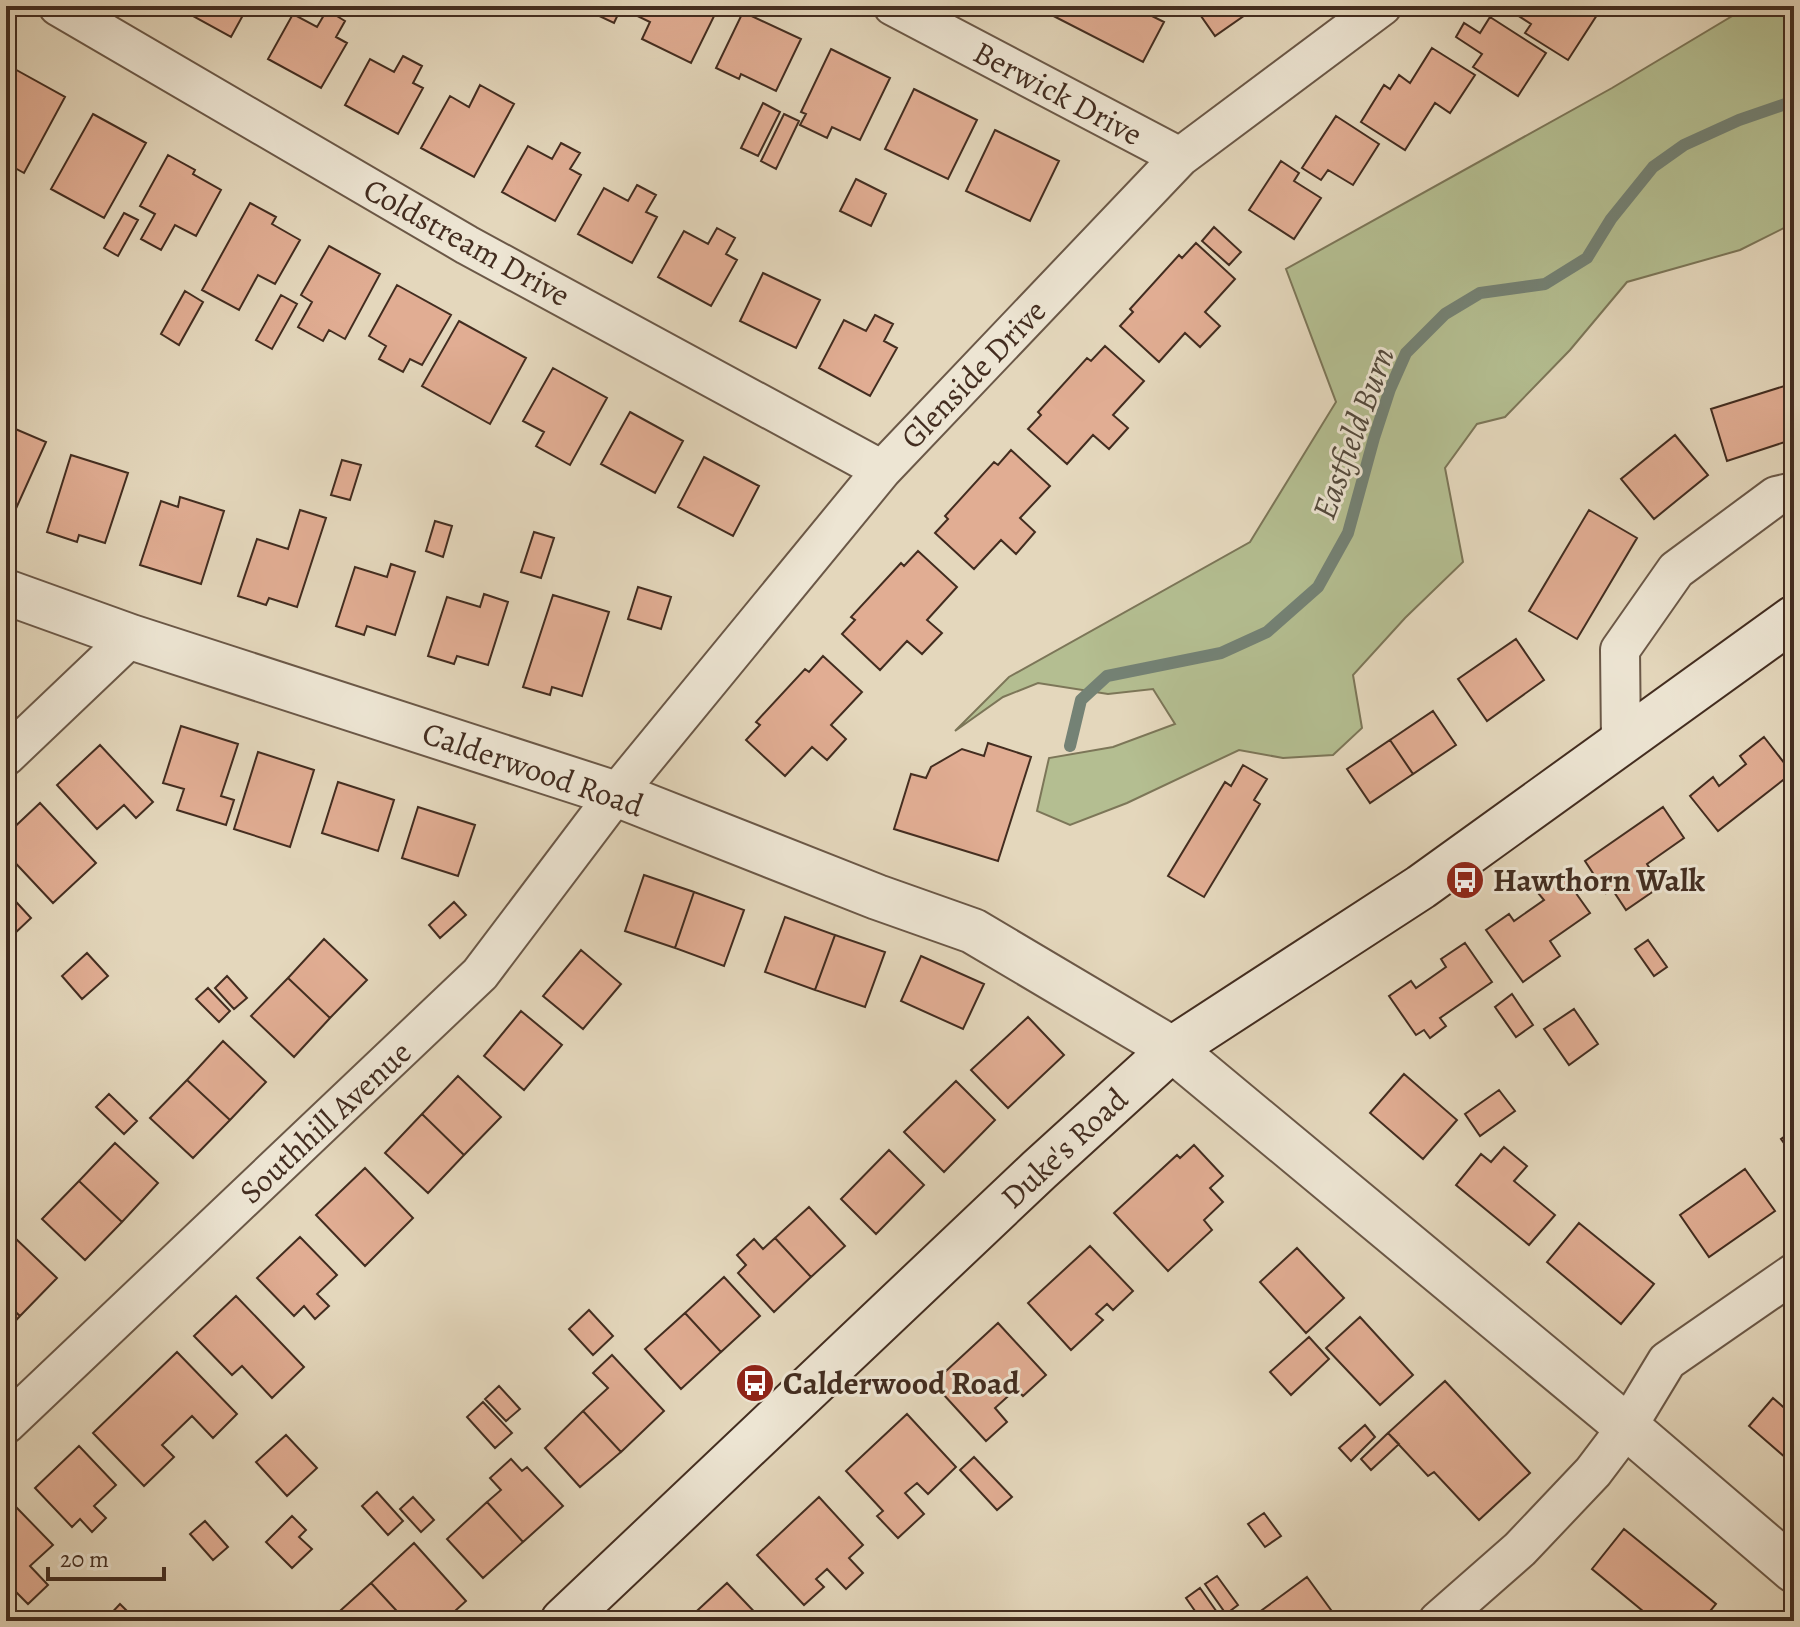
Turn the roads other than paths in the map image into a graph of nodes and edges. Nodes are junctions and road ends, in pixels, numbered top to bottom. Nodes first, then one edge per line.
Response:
1 (58, 6) edge
2 (893, 6) edge
3 (1382, 6) edge
4 (1180, 157) junction
5 (882, 470) junction
6 (1794, 492) edge
7 (6, 592) edge
8 (1794, 618) edge
9 (131, 637) junction
10 (1621, 743) junction
11 (6, 756) edge
12 (616, 794) junction
13 (1172, 1049) junction
14 (1794, 1273) edge
15 (6, 1424) edge
16 (1627, 1427) junction
17 (1794, 1570) edge
18 (563, 1621) edge
19 (1438, 1621) edge

1 - 5 street, Coldstream Drive
2 - 4 street, Berwick Drive
3 - 4 street, Glenside Drive
4 - 5 street, Glenside Drive
5 - 12 street, Glenside Drive
6 - 10 street
7 - 9 street, Calderwood Road
8 - 10 street, Duke's Road
9 - 11 street
9 - 12 street, Calderwood Road
10 - 13 street, Duke's Road
12 - 13 street, Calderwood Road
12 - 15 street, Southhill Avenue
13 - 16 street
13 - 18 street, Duke's Road
14 - 16 street
16 - 17 street
16 - 19 street

